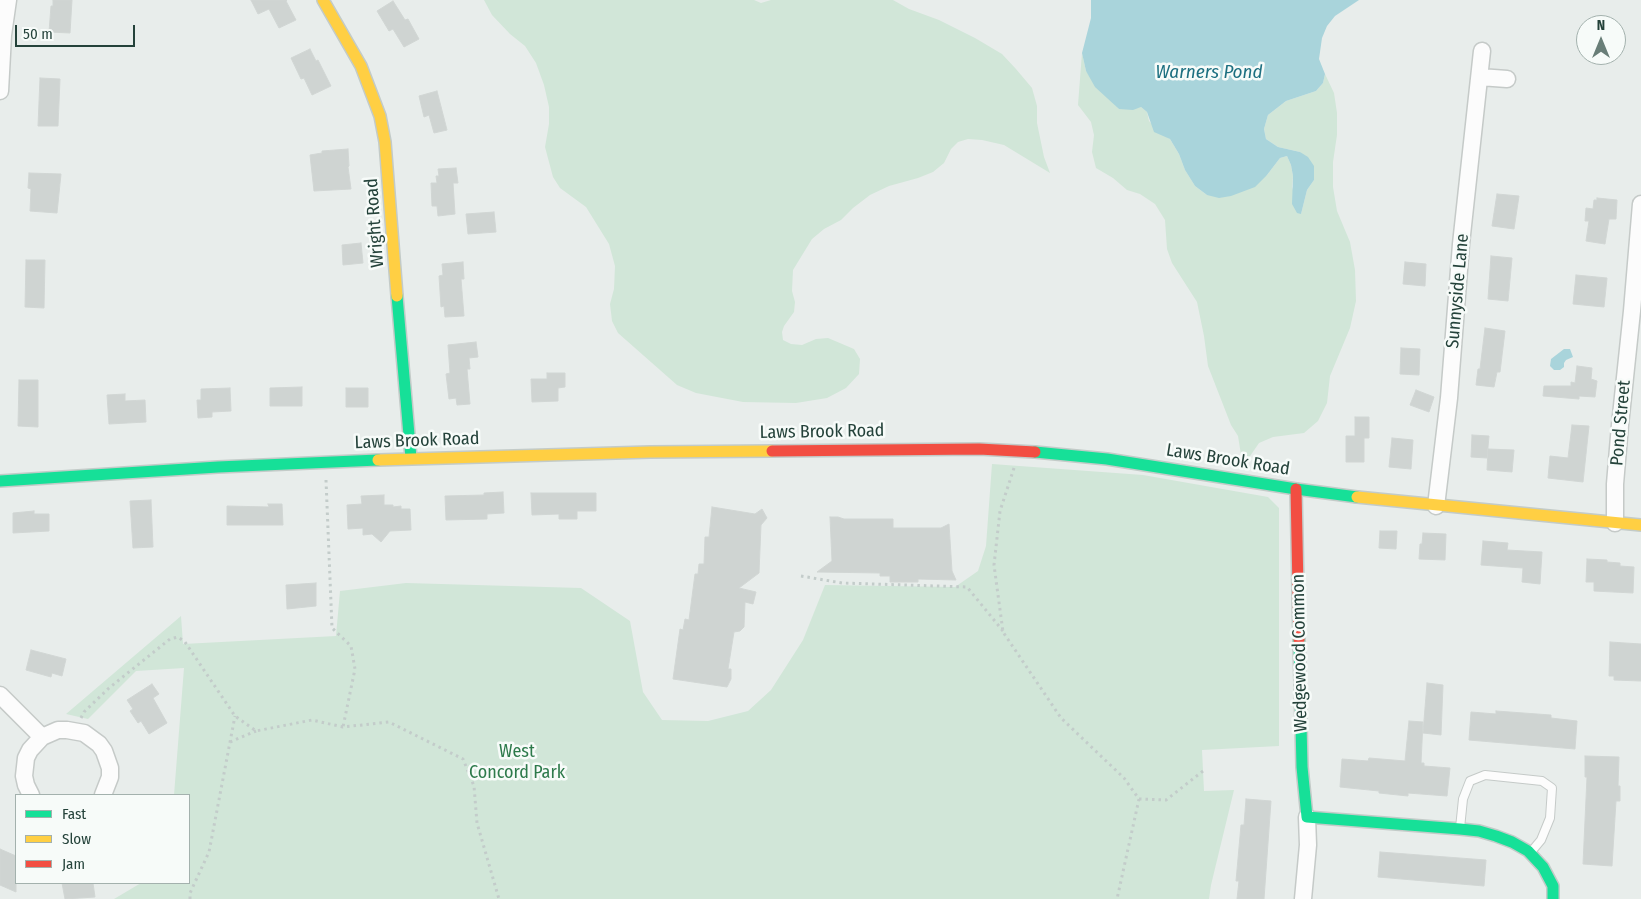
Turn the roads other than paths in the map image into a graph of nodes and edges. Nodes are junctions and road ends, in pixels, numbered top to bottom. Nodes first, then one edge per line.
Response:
1 (8, 0) edge
2 (323, 0) edge
3 (1482, 52) dead end
4 (1480, 77) junction
5 (1507, 79) dead end
6 (0, 91) edge
7 (1641, 204) edge
8 (1637, 311) edge
9 (411, 458) junction
10 (0, 481) edge
11 (1296, 489) junction
12 (1436, 506) junction
13 (1615, 523) junction
14 (1641, 525) edge
15 (0, 695) edge
16 (42, 737) junction
17 (30, 794) edge
18 (104, 794) edge
19 (1307, 817) junction
20 (1460, 829) junction
21 (1530, 854) junction
22 (1303, 899) edge
23 (1553, 899) edge

1 - 6 street
2 - 9 street, Wright Road
3 - 4 street, Sunnyside Lane
4 - 5 street
4 - 12 street, Sunnyside Lane
7 - 8 street, Pond Street
8 - 13 street, Pond Street
9 - 10 street, Laws Brook Road
9 - 11 street, Laws Brook Road
11 - 12 street, Laws Brook Road
11 - 19 street, Wedgewood Common
12 - 13 street, Laws Brook Road
13 - 14 street, Laws Brook Road
15 - 16 street
16 - 17 street
16 - 18 street
19 - 20 street
19 - 22 street, Wedgewood Common
20 - 21 street
20 - 21 lane
21 - 23 street

